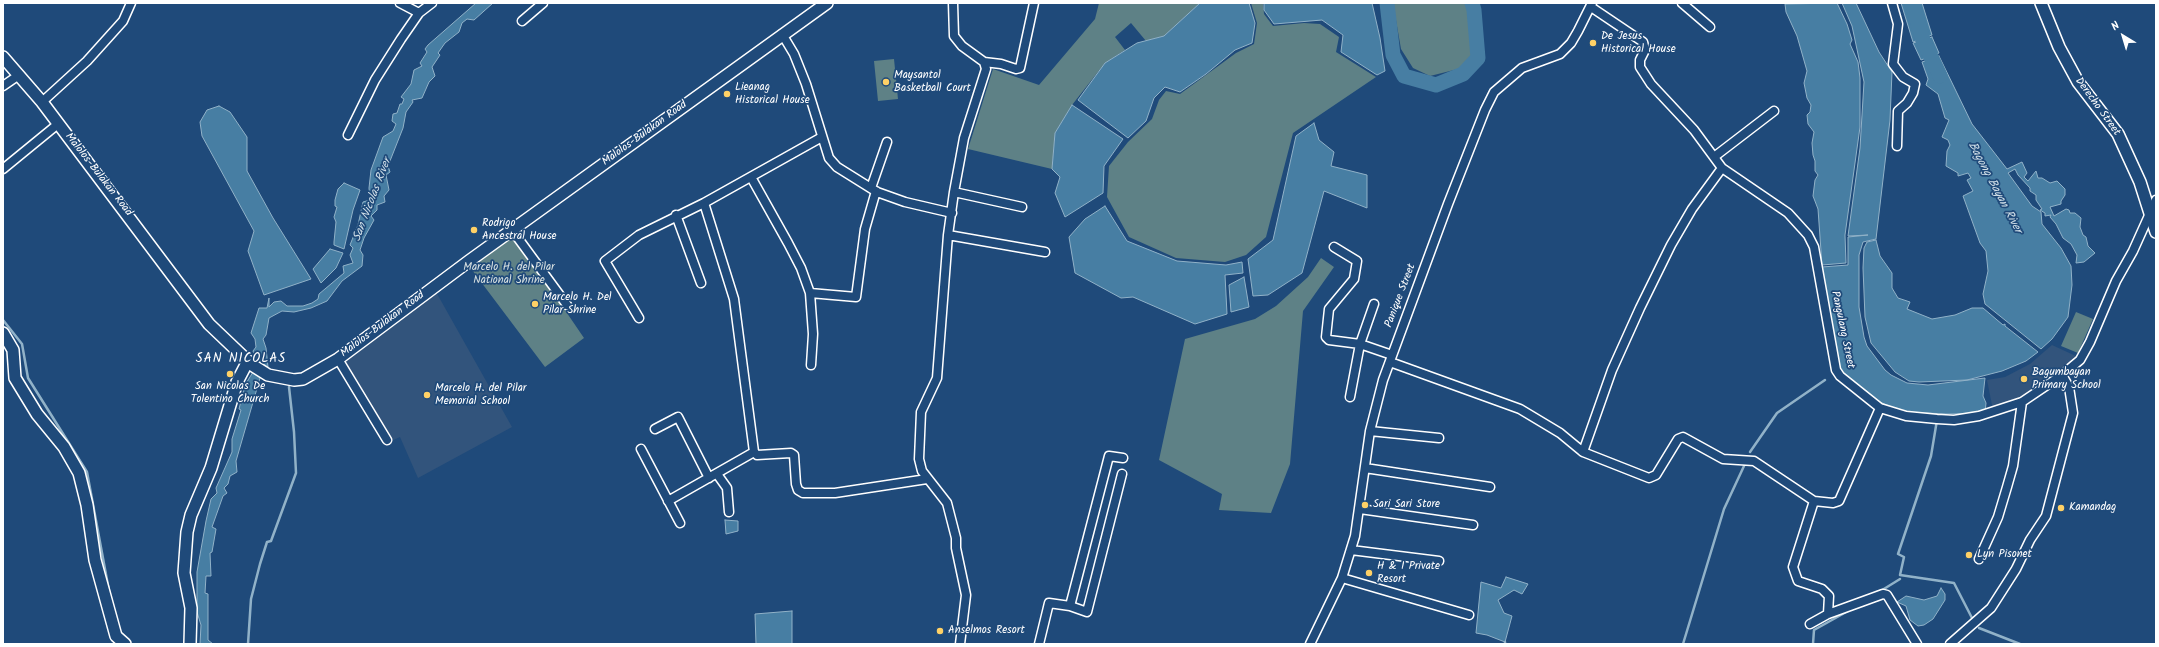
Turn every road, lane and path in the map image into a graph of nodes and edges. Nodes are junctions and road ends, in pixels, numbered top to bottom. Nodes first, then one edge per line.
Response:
1 (131, 3) edge
2 (400, 3) edge
3 (432, 3) edge
4 (543, 3) edge
5 (827, 3) edge
6 (953, 3) edge
7 (1034, 3) edge
8 (1682, 3) edge
9 (1892, 3) edge
10 (2041, 3) edge
11 (1591, 5) edge
12 (419, 13) junction
13 (522, 21) dead end
14 (1710, 27) dead end
15 (782, 34) junction
16 (3, 57) edge
17 (984, 62) junction
18 (19, 75) junction
19 (3, 86) edge
20 (42, 102) junction
21 (1774, 111) dead end
22 (58, 124) junction
23 (348, 135) dead end
24 (822, 137) junction
25 (887, 142) dead end
26 (1896, 146) dead end
27 (1714, 157) junction
28 (1722, 168) junction
29 (3, 170) edge
30 (751, 177) junction
31 (874, 190) junction
32 (954, 192) junction
33 (2156, 200) edge
34 (704, 203) junction
35 (1022, 207) dead end
36 (2150, 211) junction
37 (952, 213) junction
38 (676, 215) junction
39 (512, 230) junction
40 (2156, 232) edge
41 (948, 235) junction
42 (1334, 247) dead end
43 (1045, 252) dead end
44 (701, 283) dead end
45 (810, 293) junction
46 (1374, 304) dead end
47 (567, 305) dead end
48 (639, 318) dead end
49 (3, 333) edge
50 (1360, 344) junction
51 (338, 359) junction
52 (1391, 359) junction
53 (250, 363) junction
54 (812, 365) dead end
55 (2062, 375) junction
56 (1350, 397) dead end
57 (2022, 402) junction
58 (1880, 408) junction
59 (655, 429) dead end
60 (1370, 431) junction
61 (1439, 438) dead end
62 (387, 440) dead end
63 (641, 449) dead end
64 (754, 452) junction
65 (1583, 452) junction
66 (1123, 458) dead end
67 (1365, 468) junction
68 (717, 474) junction
69 (1122, 474) dead end
70 (709, 478) junction
71 (927, 479) junction
72 (1490, 487) dead end
73 (668, 501) junction
74 (1814, 501) junction
75 (1360, 509) junction
76 (729, 512) dead end
77 (680, 523) dead end
78 (1473, 525) dead end
79 (1351, 550) junction
80 (1979, 559) dead end
81 (1439, 561) dead end
82 (1342, 578) junction
83 (1070, 606) junction
84 (1828, 614) junction
85 (1469, 615) dead end
86 (1810, 624) dead end
87 (125, 644) edge
88 (190, 644) edge
89 (960, 644) edge
90 (1040, 644) edge
91 (1310, 644) edge
92 (1917, 644) edge
93 (1950, 644) edge

1 - 20 street
2 - 12 street
3 - 12 street
4 - 13 street
5 - 15 main road, Malolos-Bulakan Road
6 - 17 street
7 - 17 street
8 - 14 street
9 - 26 street
10 - 36 main road, Derecho Street
11 - 27 street, Pangulang Street
11 - 52 street, Panique Street
12 - 23 street
15 - 24 street
15 - 39 main road, Malolos-Bulakan Road
16 - 18 main road, Malolos-Bulakan Road
17 - 32 street
18 - 19 street
18 - 20 main road, Malolos-Bulakan Road
20 - 22 main road, Malolos-Bulakan Road
21 - 27 street
22 - 29 street
22 - 53 main road, Malolos-Bulakan Road
24 - 30 street
24 - 31 street
25 - 31 street
27 - 28 street, Pangulang Street
28 - 58 street, Pangulang Street
28 - 65 street
30 - 34 street
30 - 45 street
31 - 37 street
31 - 45 street
32 - 35 street
32 - 37 street
33 - 36 street, Pangulang Street
34 - 38 street
34 - 64 street
36 - 40 main road, Derecho Street
36 - 55 street, Pangulang Street
37 - 41 street
38 - 44 street
38 - 48 street
39 - 47 street
39 - 51 main road, Malolos-Bulakan Road
41 - 43 street
41 - 71 street
42 - 50 street
45 - 54 street
46 - 50 street
49 - 87 main road
50 - 52 street
50 - 56 street
51 - 53 main road, Malolos-Bulakan Road
51 - 62 street
52 - 60 street, Panique Street
52 - 65 street
53 - 88 main road
55 - 57 street, Pangulang Street
55 - 93 street
57 - 58 street, Pangulang Street
57 - 80 street
58 - 74 street
59 - 70 street
60 - 61 street
60 - 67 street, Panique Street
63 - 73 street
64 - 68 street
64 - 71 street
65 - 74 street
66 - 83 street
67 - 72 street
67 - 75 street, Panique Street
68 - 70 street
68 - 76 street
69 - 83 street
70 - 73 street
71 - 89 street
73 - 77 street
74 - 84 street
75 - 78 street
75 - 79 street, Panique Street
79 - 81 street
79 - 82 street, Panique Street
82 - 85 street
82 - 91 street, Panique Street
83 - 90 street
84 - 86 street
84 - 92 street

